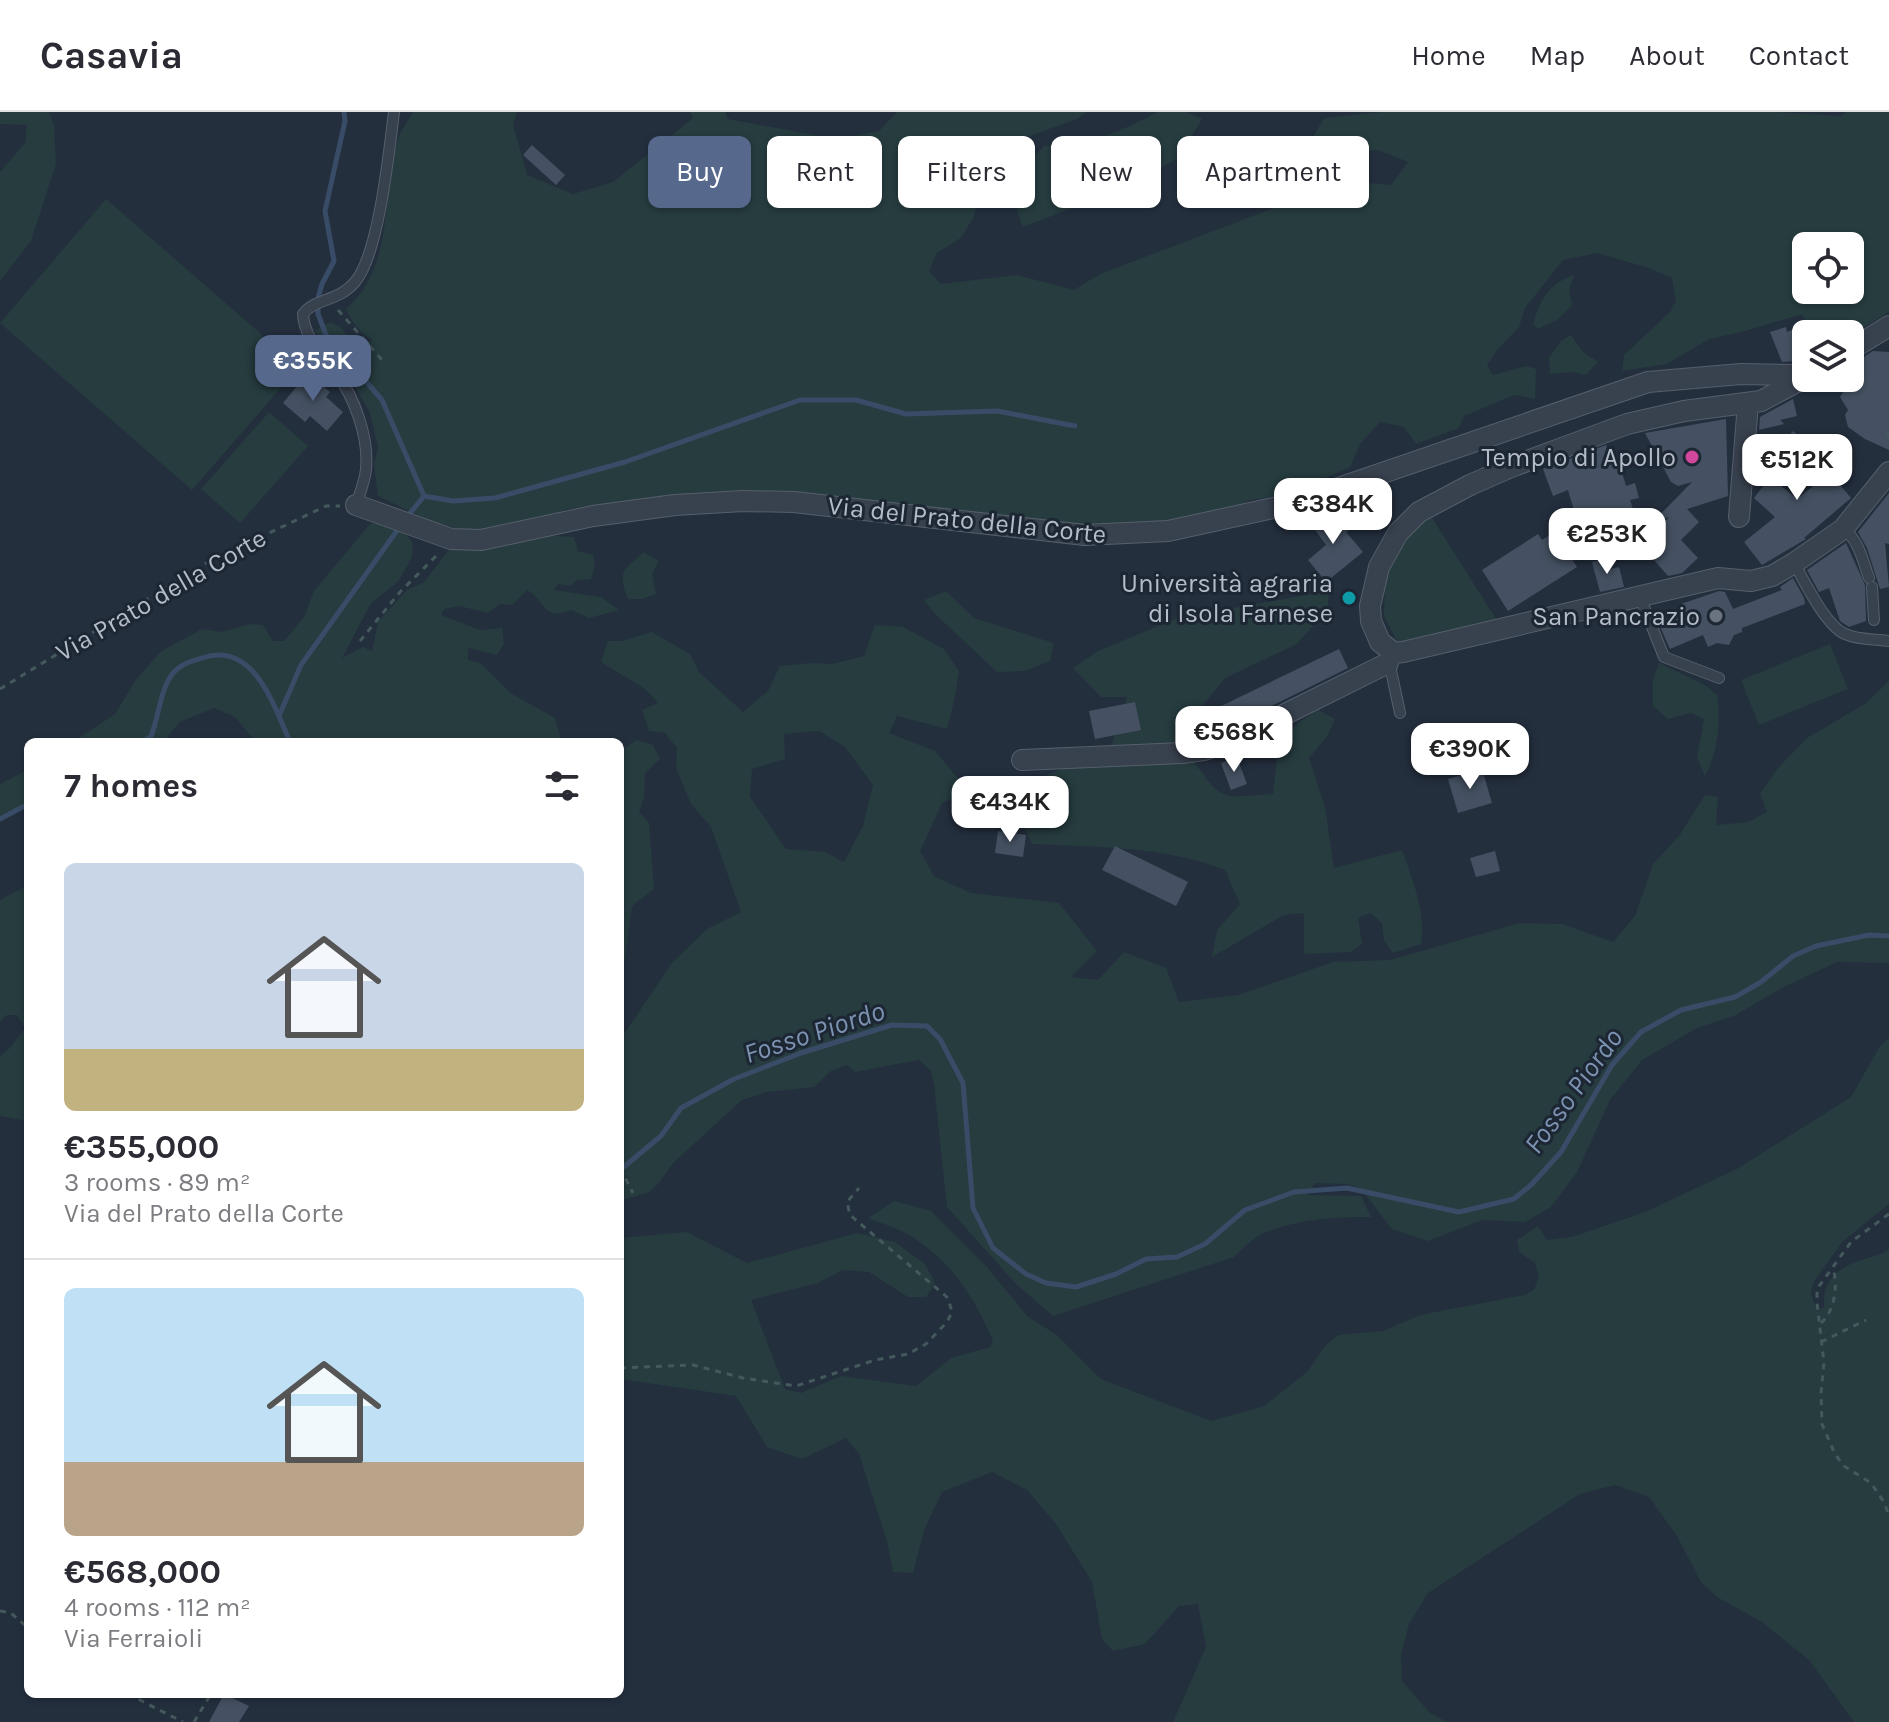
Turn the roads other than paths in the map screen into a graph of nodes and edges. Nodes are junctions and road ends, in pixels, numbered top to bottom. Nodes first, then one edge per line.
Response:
1 (394, 112) edge
2 (1889, 326) edge
3 (1864, 341) edge
4 (1792, 375) edge
5 (1792, 385) edge
6 (1748, 403) junction
7 (1889, 472) edge
8 (356, 505) joint
9 (1739, 517) dead end
10 (1843, 529) junction
11 (1794, 563) junction
12 (1640, 597) junction
13 (1874, 620) dead end
14 (1889, 641) edge
15 (1391, 658) junction
16 (1719, 678) dead end
17 (1400, 713) dead end
18 (1022, 760) dead end

1 - 8 lane
2 - 3 street
4 - 8 street, Via del Prato della Corte
5 - 6 street
6 - 9 street
6 - 15 street
7 - 10 street
10 - 11 street
10 - 13 lane
11 - 12 street
11 - 14 lane
12 - 15 street
12 - 16 lane
15 - 17 lane
15 - 18 street

